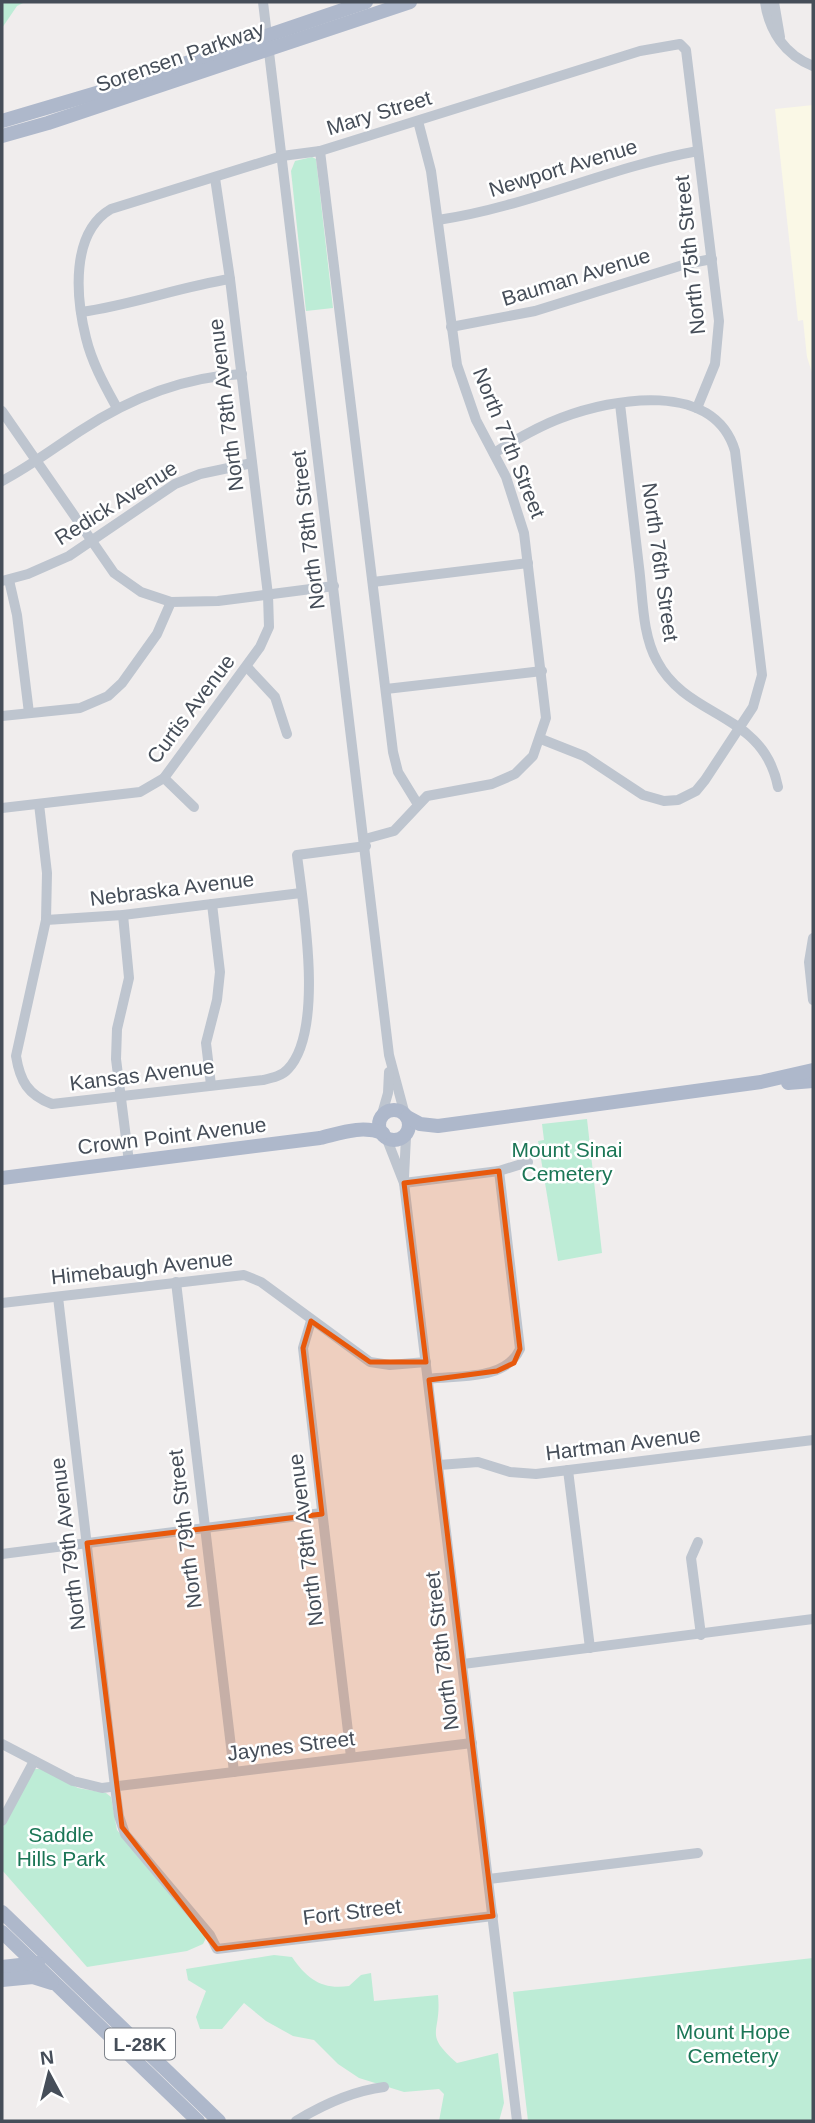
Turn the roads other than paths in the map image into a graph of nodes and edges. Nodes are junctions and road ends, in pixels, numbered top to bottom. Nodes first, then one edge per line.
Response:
1 (263, 2) edge
2 (366, 2) edge
3 (410, 2) edge
4 (765, 2) edge
5 (774, 2) edge
6 (268, 43) junction
7 (782, 43) junction
8 (683, 46) joint
9 (813, 66) edge
10 (2, 121) edge
11 (418, 121) junction
12 (2, 135) edge
13 (698, 151) junction
14 (320, 152) junction
15 (282, 156) junction
16 (215, 178) junction
17 (438, 220) junction
18 (712, 259) junction
19 (230, 279) junction
20 (81, 312) junction
21 (451, 327) junction
22 (242, 373) junction
23 (620, 404) junction
24 (117, 408) junction
25 (697, 408) junction
26 (2, 411) edge
27 (494, 453) junction
28 (37, 460) junction
29 (252, 463) junction
30 (2, 481) edge
31 (91, 541) junction
32 (528, 563) junction
33 (5, 580) edge
34 (373, 582) junction
35 (334, 586) junction
36 (268, 594) junction
37 (172, 602) junction
38 (269, 627) joint
39 (247, 667) junction
40 (542, 671) junction
41 (386, 689) junction
42 (29, 713) junction
43 (2, 716) edge
44 (739, 728) junction
45 (287, 734) dead end
46 (541, 739) junction
47 (164, 778) junction
48 (778, 787) dead end
49 (417, 803) junction
50 (39, 804) junction
51 (194, 807) dead end
52 (2, 808) edge
53 (365, 843) junction
54 (301, 892) junction
55 (212, 904) junction
56 (123, 915) junction
57 (46, 920) junction
58 (813, 939) edge
59 (813, 1000) edge
60 (389, 1055) junction
61 (2, 1056) edge
62 (16, 1056) junction
63 (813, 1070) edge
64 (813, 1081) edge
65 (765, 1082) junction
66 (211, 1085) junction
67 (121, 1097) junction
68 (380, 1115) junction
69 (406, 1116) junction
70 (438, 1126) junction
71 (347, 1131) junction
72 (384, 1135) junction
73 (406, 1137) junction
74 (129, 1162) junction
75 (528, 1162) dead end
76 (499, 1171) junction
77 (2, 1178) edge
78 (404, 1180) junction
79 (176, 1282) junction
80 (58, 1297) junction
81 (2, 1303) edge
82 (311, 1321) junction
83 (426, 1362) junction
84 (428, 1378) junction
85 (813, 1440) edge
86 (439, 1465) junction
87 (568, 1470) junction
88 (322, 1513) junction
89 (205, 1528) junction
90 (698, 1542) dead end
91 (87, 1543) junction
92 (2, 1554) edge
93 (813, 1619) edge
94 (701, 1635) junction
95 (590, 1648) junction
96 (463, 1664) junction
97 (472, 1743) junction
98 (2, 1744) edge
99 (351, 1757) junction
100 (34, 1761) junction
101 (234, 1772) junction
102 (115, 1787) junction
103 (2, 1821) edge
104 (698, 1853) dead end
105 (489, 1879) junction
106 (2, 1912) edge
107 (493, 1916) junction
108 (2, 1932) edge
109 (217, 1949) joint
110 (34, 1963) junction
111 (2, 1967) edge
112 (60, 1968) junction
113 (2, 1980) edge
114 (55, 1984) junction
115 (384, 2087) dead end
116 (198, 2121) edge
117 (219, 2121) edge
118 (296, 2121) edge
119 (517, 2121) edge

1 - 6 street, North 78th Street
2 - 6 main road, Sorensen Parkway
3 - 6 main road, Sorensen Parkway
4 - 7 street
5 - 7 street
6 - 10 main road, Sorensen Parkway
6 - 12 main road, Sorensen Parkway
6 - 15 street, North 78th Street
7 - 9 street
8 - 11 street, Mary Street
8 - 13 street, North 75th Street
11 - 14 street, Mary Street
11 - 17 street, North 77th Street
13 - 17 street, Newport Avenue
13 - 18 street, North 75th Street
14 - 15 street, Mary Street
14 - 34 street
15 - 16 street, Mary Street
15 - 35 street, North 78th Street
16 - 19 street, North 78th Avenue
16 - 20 street, Mary Street
17 - 21 street, North 77th Street
18 - 21 street, Bauman Avenue
18 - 25 street, North 75th Street
19 - 20 street
19 - 22 street, North 78th Avenue
20 - 24 street
21 - 27 street, North 77th Street
22 - 24 street
22 - 29 street, North 78th Avenue
23 - 25 street
23 - 27 street
23 - 44 street, North 76th Street
24 - 28 street
25 - 44 street
26 - 28 street
27 - 32 street, North 77th Street
28 - 30 street
28 - 31 street
29 - 31 street, Redick Avenue
29 - 36 street, North 78th Avenue
31 - 33 street, Redick Avenue
31 - 37 street
32 - 34 street
32 - 40 street, North 77th Street
33 - 42 street
34 - 41 street
35 - 36 street
35 - 53 street, North 78th Street
36 - 37 street
36 - 38 street, North 78th Avenue
37 - 42 street
38 - 39 street, Curtis Avenue
39 - 45 street
39 - 47 street, Curtis Avenue
40 - 41 street
40 - 46 street, North 77th Street
41 - 49 street
42 - 43 street
44 - 46 street
44 - 48 street, North 76th Street
46 - 49 street
47 - 50 street, Curtis Avenue
47 - 51 street
49 - 53 street
50 - 52 street, Curtis Avenue
50 - 57 street
53 - 54 street
53 - 60 street, North 78th Street
54 - 55 street, Nebraska Avenue
54 - 66 street, Kansas Avenue
55 - 56 street, Nebraska Avenue
55 - 66 street
56 - 57 street, Nebraska Avenue
56 - 67 street
57 - 62 street
58 - 59 street
60 - 68 street
60 - 69 street
61 - 62 street
62 - 67 street, Kansas Avenue
63 - 65 main road
64 - 65 main road
65 - 70 main road
66 - 67 street, Kansas Avenue
67 - 74 street
68 - 69 main road
68 - 71 main road, Crown Point Avenue
68 - 72 main road
69 - 70 main road
69 - 73 main road
70 - 73 main road
71 - 72 main road, Crown Point Avenue
71 - 74 main road, Crown Point Avenue
72 - 73 main road
72 - 78 street
73 - 78 street
74 - 77 main road, Crown Point Avenue
75 - 76 street
76 - 78 street
76 - 84 street
78 - 83 street, North 78th Street
79 - 80 street, Himebaugh Avenue
79 - 82 street, Himebaugh Avenue
79 - 89 street, North 79th Street
80 - 81 street, Himebaugh Avenue
80 - 91 street, North 79th Avenue
82 - 83 street, Himebaugh Avenue
82 - 88 street, North 78th Avenue
83 - 84 street, North 78th Street
84 - 86 street, North 78th Street
85 - 87 street, Hartman Avenue
86 - 87 street, Hartman Avenue
86 - 96 street, North 78th Street
87 - 95 street
88 - 89 street
88 - 99 street, North 78th Avenue
89 - 91 street
89 - 101 street, North 79th Street
90 - 94 street
91 - 92 street
91 - 102 street, North 79th Avenue
93 - 94 street
94 - 95 street
95 - 96 street
96 - 97 street, North 78th Street
97 - 99 street, Jaynes Street
97 - 105 street, North 78th Street
98 - 100 street, Jaynes Street
99 - 101 street, Jaynes Street
100 - 102 street, Jaynes Street
100 - 103 street
101 - 102 street, Jaynes Street
102 - 109 street, North 79th Avenue
104 - 105 street
105 - 107 street, North 78th Street
106 - 112 main road, L-28K
107 - 109 street, Fort Street
107 - 119 street, North 78th Street
108 - 110 main road, L-28K
110 - 111 main road
110 - 112 main road
110 - 114 main road, L-28K
112 - 117 main road, L-28K
113 - 114 main road
114 - 116 main road, L-28K
115 - 118 street

